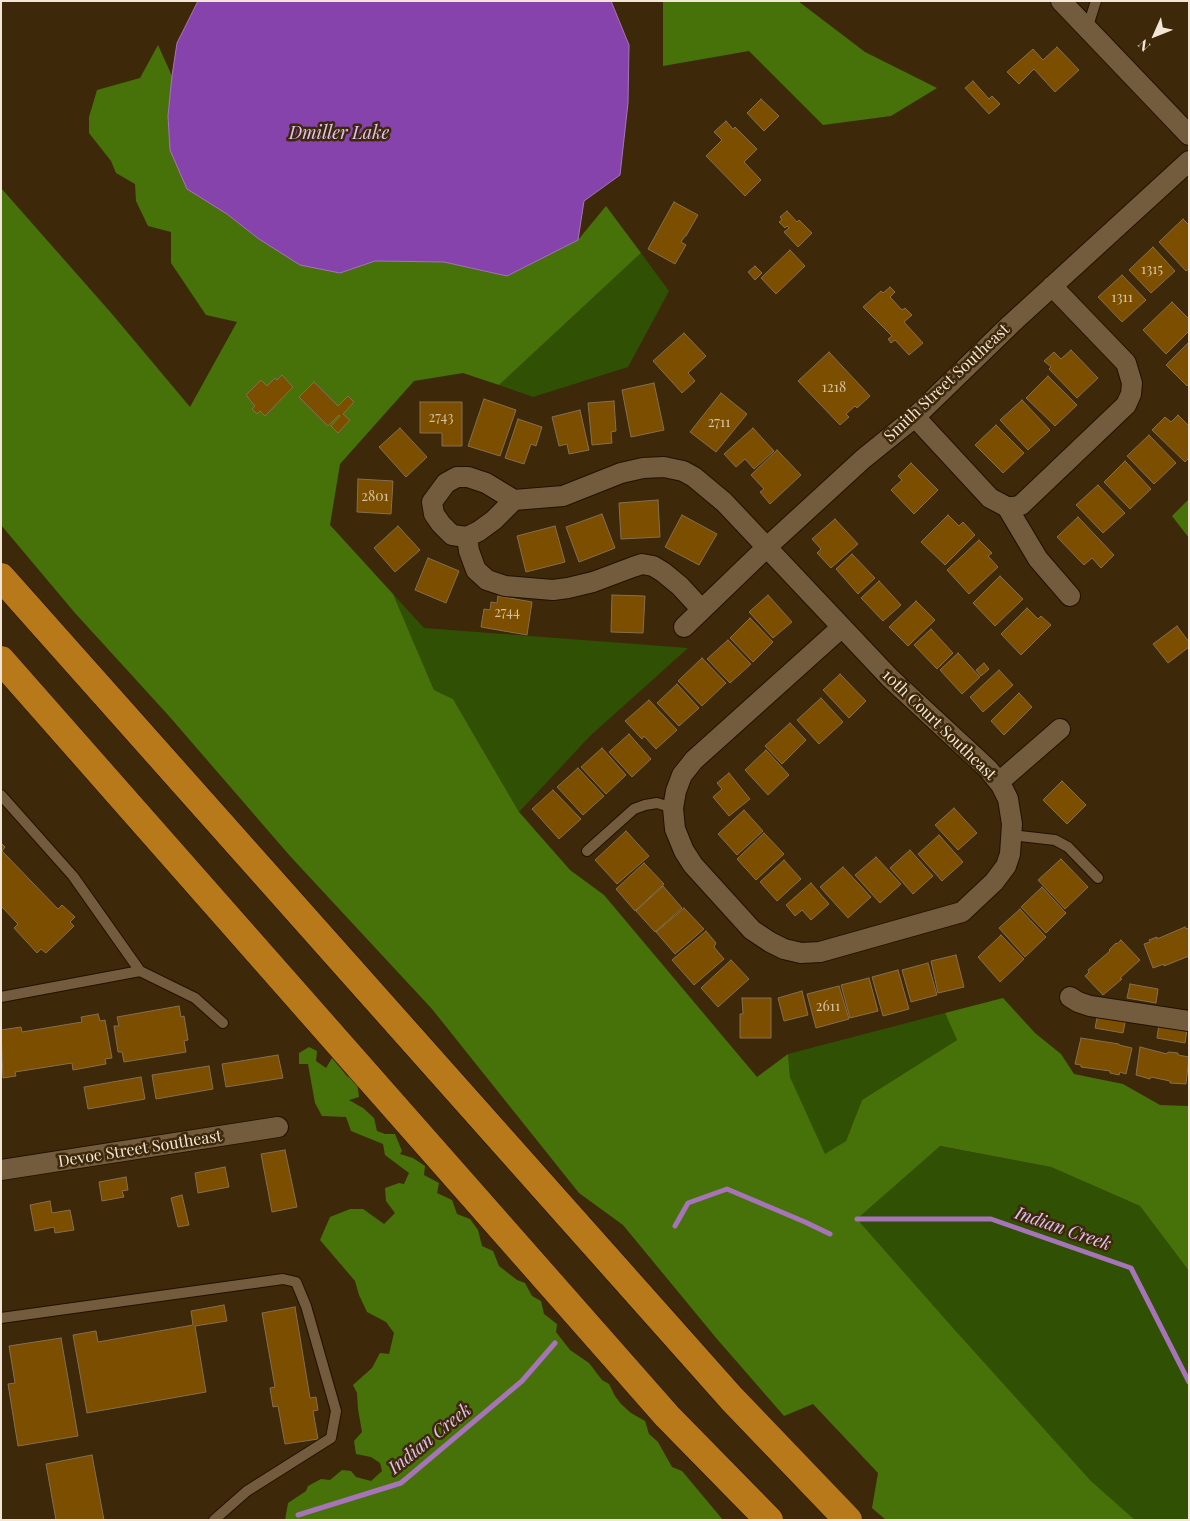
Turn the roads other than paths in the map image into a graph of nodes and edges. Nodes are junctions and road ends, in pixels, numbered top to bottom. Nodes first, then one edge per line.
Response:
1 (1061, 1) edge
2 (1096, 1) edge
3 (1087, 28) junction
4 (1189, 135) edge
5 (1189, 161) edge
6 (1052, 286) junction
7 (915, 417) junction
8 (514, 500) junction
9 (1007, 507) junction
10 (467, 537) junction
11 (767, 547) junction
12 (1, 577) edge
13 (1070, 596) dead end
14 (702, 610) junction
15 (684, 627) dead end
16 (842, 627) junction
17 (1, 660) edge
18 (1060, 729) dead end
19 (999, 782) junction
20 (1, 795) edge
21 (673, 808) junction
22 (1011, 835) junction
23 (586, 851) dead end
24 (1098, 878) dead end
25 (140, 971) junction
26 (1, 997) edge
27 (1070, 997) dead end
28 (1189, 1021) edge
29 (224, 1023) dead end
30 (278, 1127) dead end
31 (1, 1170) edge
32 (1, 1318) edge
33 (214, 1520) edge
34 (769, 1520) edge
35 (848, 1520) edge

1 - 3 street
2 - 3 lane
3 - 4 street
5 - 6 street, Smith Street Southeast
6 - 7 street, Smith Street Southeast
6 - 9 street
7 - 9 street
7 - 11 street, Smith Street Southeast
8 - 10 street
8 - 10 street
8 - 11 street, 10th Court Southeast
9 - 13 street
10 - 14 street
11 - 14 street, Smith Street Southeast
11 - 16 street, 10th Court Southeast
12 - 35 highway
14 - 15 street, Smith Street Southeast
16 - 19 street, 10th Court Southeast
16 - 21 street, 10th Court Southeast
17 - 34 highway
18 - 19 street
19 - 22 street, 10th Court Southeast
20 - 25 lane
21 - 22 street, 10th Court Southeast
21 - 23 lane
22 - 24 lane
25 - 26 lane
25 - 29 lane
27 - 28 street
30 - 31 street, Devoe Street Southeast
32 - 33 lane

